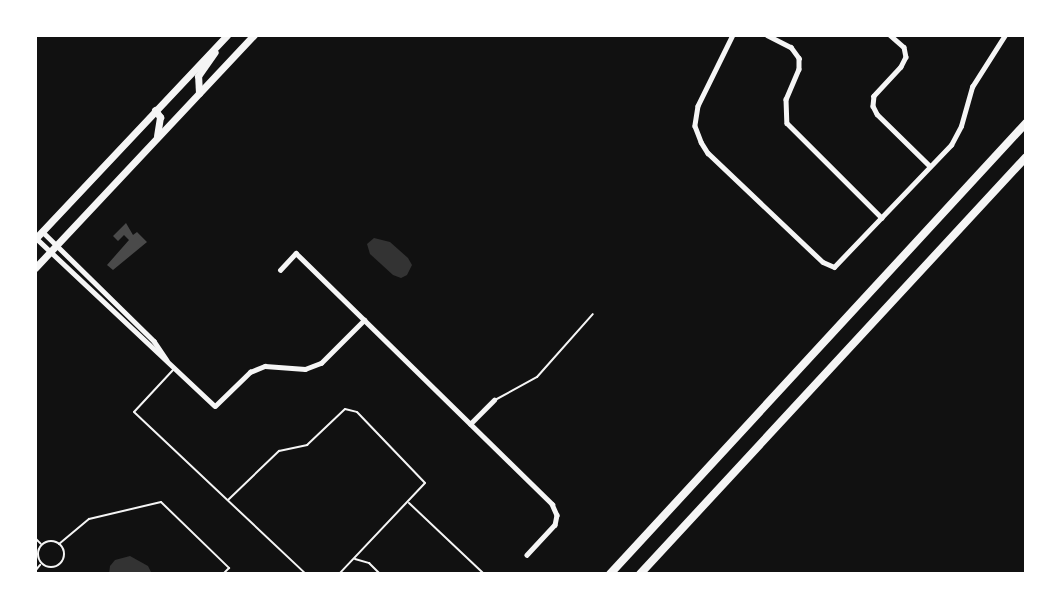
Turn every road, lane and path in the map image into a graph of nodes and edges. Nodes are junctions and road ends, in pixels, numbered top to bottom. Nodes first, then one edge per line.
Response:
1 (228, 35) edge
2 (254, 35) edge
3 (733, 35) edge
4 (767, 35) edge
5 (890, 35) edge
6 (1005, 35) edge
7 (199, 93) junction
8 (155, 110) junction
9 (1026, 123) edge
10 (157, 136) junction
11 (1026, 157) edge
12 (930, 166) junction
13 (882, 218) junction
14 (42, 231) junction
15 (35, 239) edge
16 (56, 245) junction
17 (50, 252) junction
18 (35, 268) edge
19 (280, 270) dead end
20 (106, 294) junction
21 (100, 301) junction
22 (593, 314) dead end
23 (364, 320) junction
24 (174, 370) junction
25 (494, 400) joint
26 (470, 424) junction
27 (228, 500) junction
28 (408, 502) junction
29 (35, 538) edge
30 (59, 544) junction
31 (42, 545) junction
32 (527, 555) dead end
33 (354, 558) junction
34 (41, 565) junction
35 (35, 571) edge
36 (223, 574) edge
37 (306, 574) edge
38 (339, 574) edge
39 (380, 574) edge
40 (484, 574) edge
41 (610, 574) edge
42 (640, 574) edge

1 - 7 highway
1 - 8 highway
2 - 7 highway
3 - 13 street
4 - 13 street
5 - 12 street
6 - 12 street
7 - 10 highway
8 - 10 highway
8 - 14 highway
9 - 41 highway
10 - 16 highway
11 - 42 highway
12 - 13 street
14 - 15 highway
14 - 16 street
15 - 17 street
16 - 17 highway
16 - 20 street
17 - 18 highway
17 - 21 street
19 - 23 street
20 - 21 street
20 - 24 street
21 - 24 street
22 - 25 lane
23 - 24 street
23 - 26 street
24 - 27 lane
25 - 26 street
26 - 32 street
27 - 28 lane
27 - 37 lane
28 - 33 lane
28 - 40 lane
29 - 31 lane
30 - 31 lane
30 - 34 lane
30 - 36 lane
31 - 34 lane
33 - 38 lane
33 - 39 lane
34 - 35 lane

